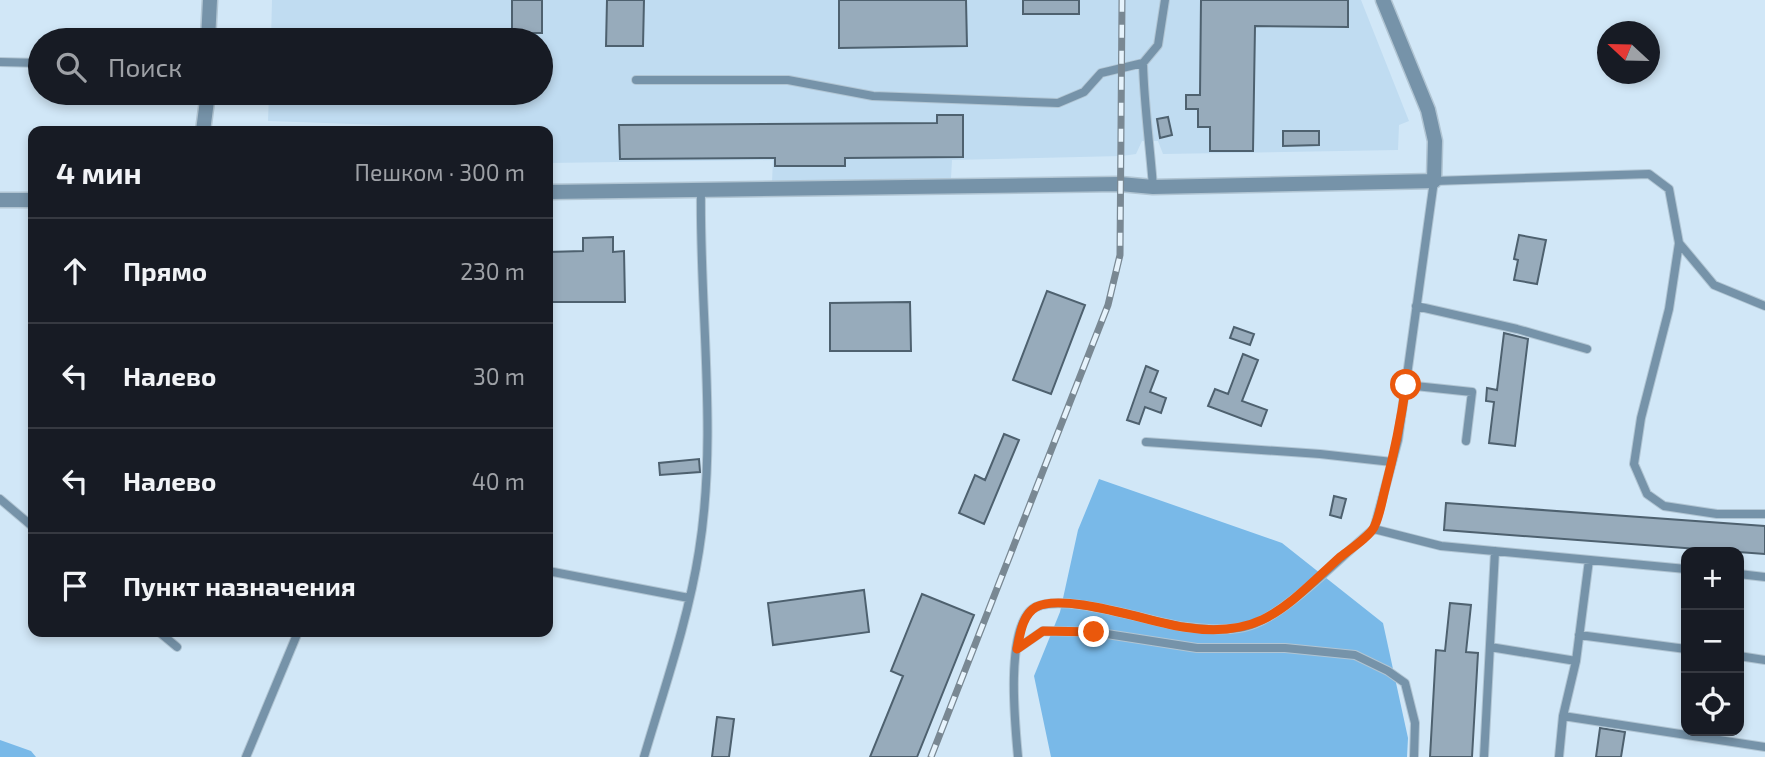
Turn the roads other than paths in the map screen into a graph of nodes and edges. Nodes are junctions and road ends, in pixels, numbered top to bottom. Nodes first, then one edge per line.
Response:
1 (210, 0) edge
2 (1165, 0) edge
3 (1382, 0) edge
4 (209, 28) edge
5 (0, 62) edge
6 (28, 63) edge
7 (1143, 63) junction
8 (636, 80) dead end
9 (206, 105) edge
10 (204, 126) edge
11 (1434, 181) junction
12 (1153, 187) junction
13 (701, 189) junction
14 (553, 192) edge
15 (28, 200) edge
16 (1, 203) edge
17 (1679, 243) junction
18 (1416, 306) junction
19 (1765, 306) edge
20 (1587, 349) dead end
21 (1406, 385) junction
22 (1466, 441) dead end
23 (1146, 442) dead end
24 (1392, 462) junction
25 (0, 499) edge
26 (1765, 514) edge
27 (28, 523) edge
28 (1374, 529) junction
29 (1495, 551) junction
30 (1589, 560) junction
31 (1681, 569) edge
32 (553, 572) edge
33 (1744, 575) edge
34 (1765, 577) edge
35 (689, 598) junction
36 (1579, 635) junction
37 (165, 637) edge
38 (296, 637) edge
39 (177, 647) dead end
40 (1490, 647) junction
41 (1681, 648) edge
42 (1017, 649) junction
43 (1744, 657) edge
44 (1765, 660) edge
45 (1576, 661) junction
46 (1563, 716) junction
47 (1765, 747) edge
48 (246, 757) edge
49 (644, 757) edge
50 (1018, 757) edge
51 (1414, 757) edge
52 (1484, 757) edge
53 (1559, 757) edge

1 - 4 street
2 - 7 lane
3 - 11 street
5 - 6 lane
7 - 8 lane
7 - 12 lane
9 - 10 street
11 - 12 street
11 - 17 lane
11 - 18 lane
12 - 13 street
13 - 14 street
13 - 35 lane
15 - 16 street
17 - 19 lane
17 - 26 lane
18 - 20 lane
18 - 21 lane
21 - 22 lane
21 - 24 lane
23 - 24 lane
24 - 28 lane
25 - 27 lane
28 - 29 lane
28 - 42 lane
29 - 30 lane
29 - 40 lane
30 - 31 lane
30 - 36 lane
32 - 35 lane
33 - 34 lane
35 - 49 lane
36 - 41 lane
36 - 45 lane
37 - 39 lane
38 - 48 lane
40 - 45 lane
40 - 52 lane
42 - 50 lane
42 - 51 lane
43 - 44 lane
45 - 46 lane
46 - 47 lane
46 - 53 lane

